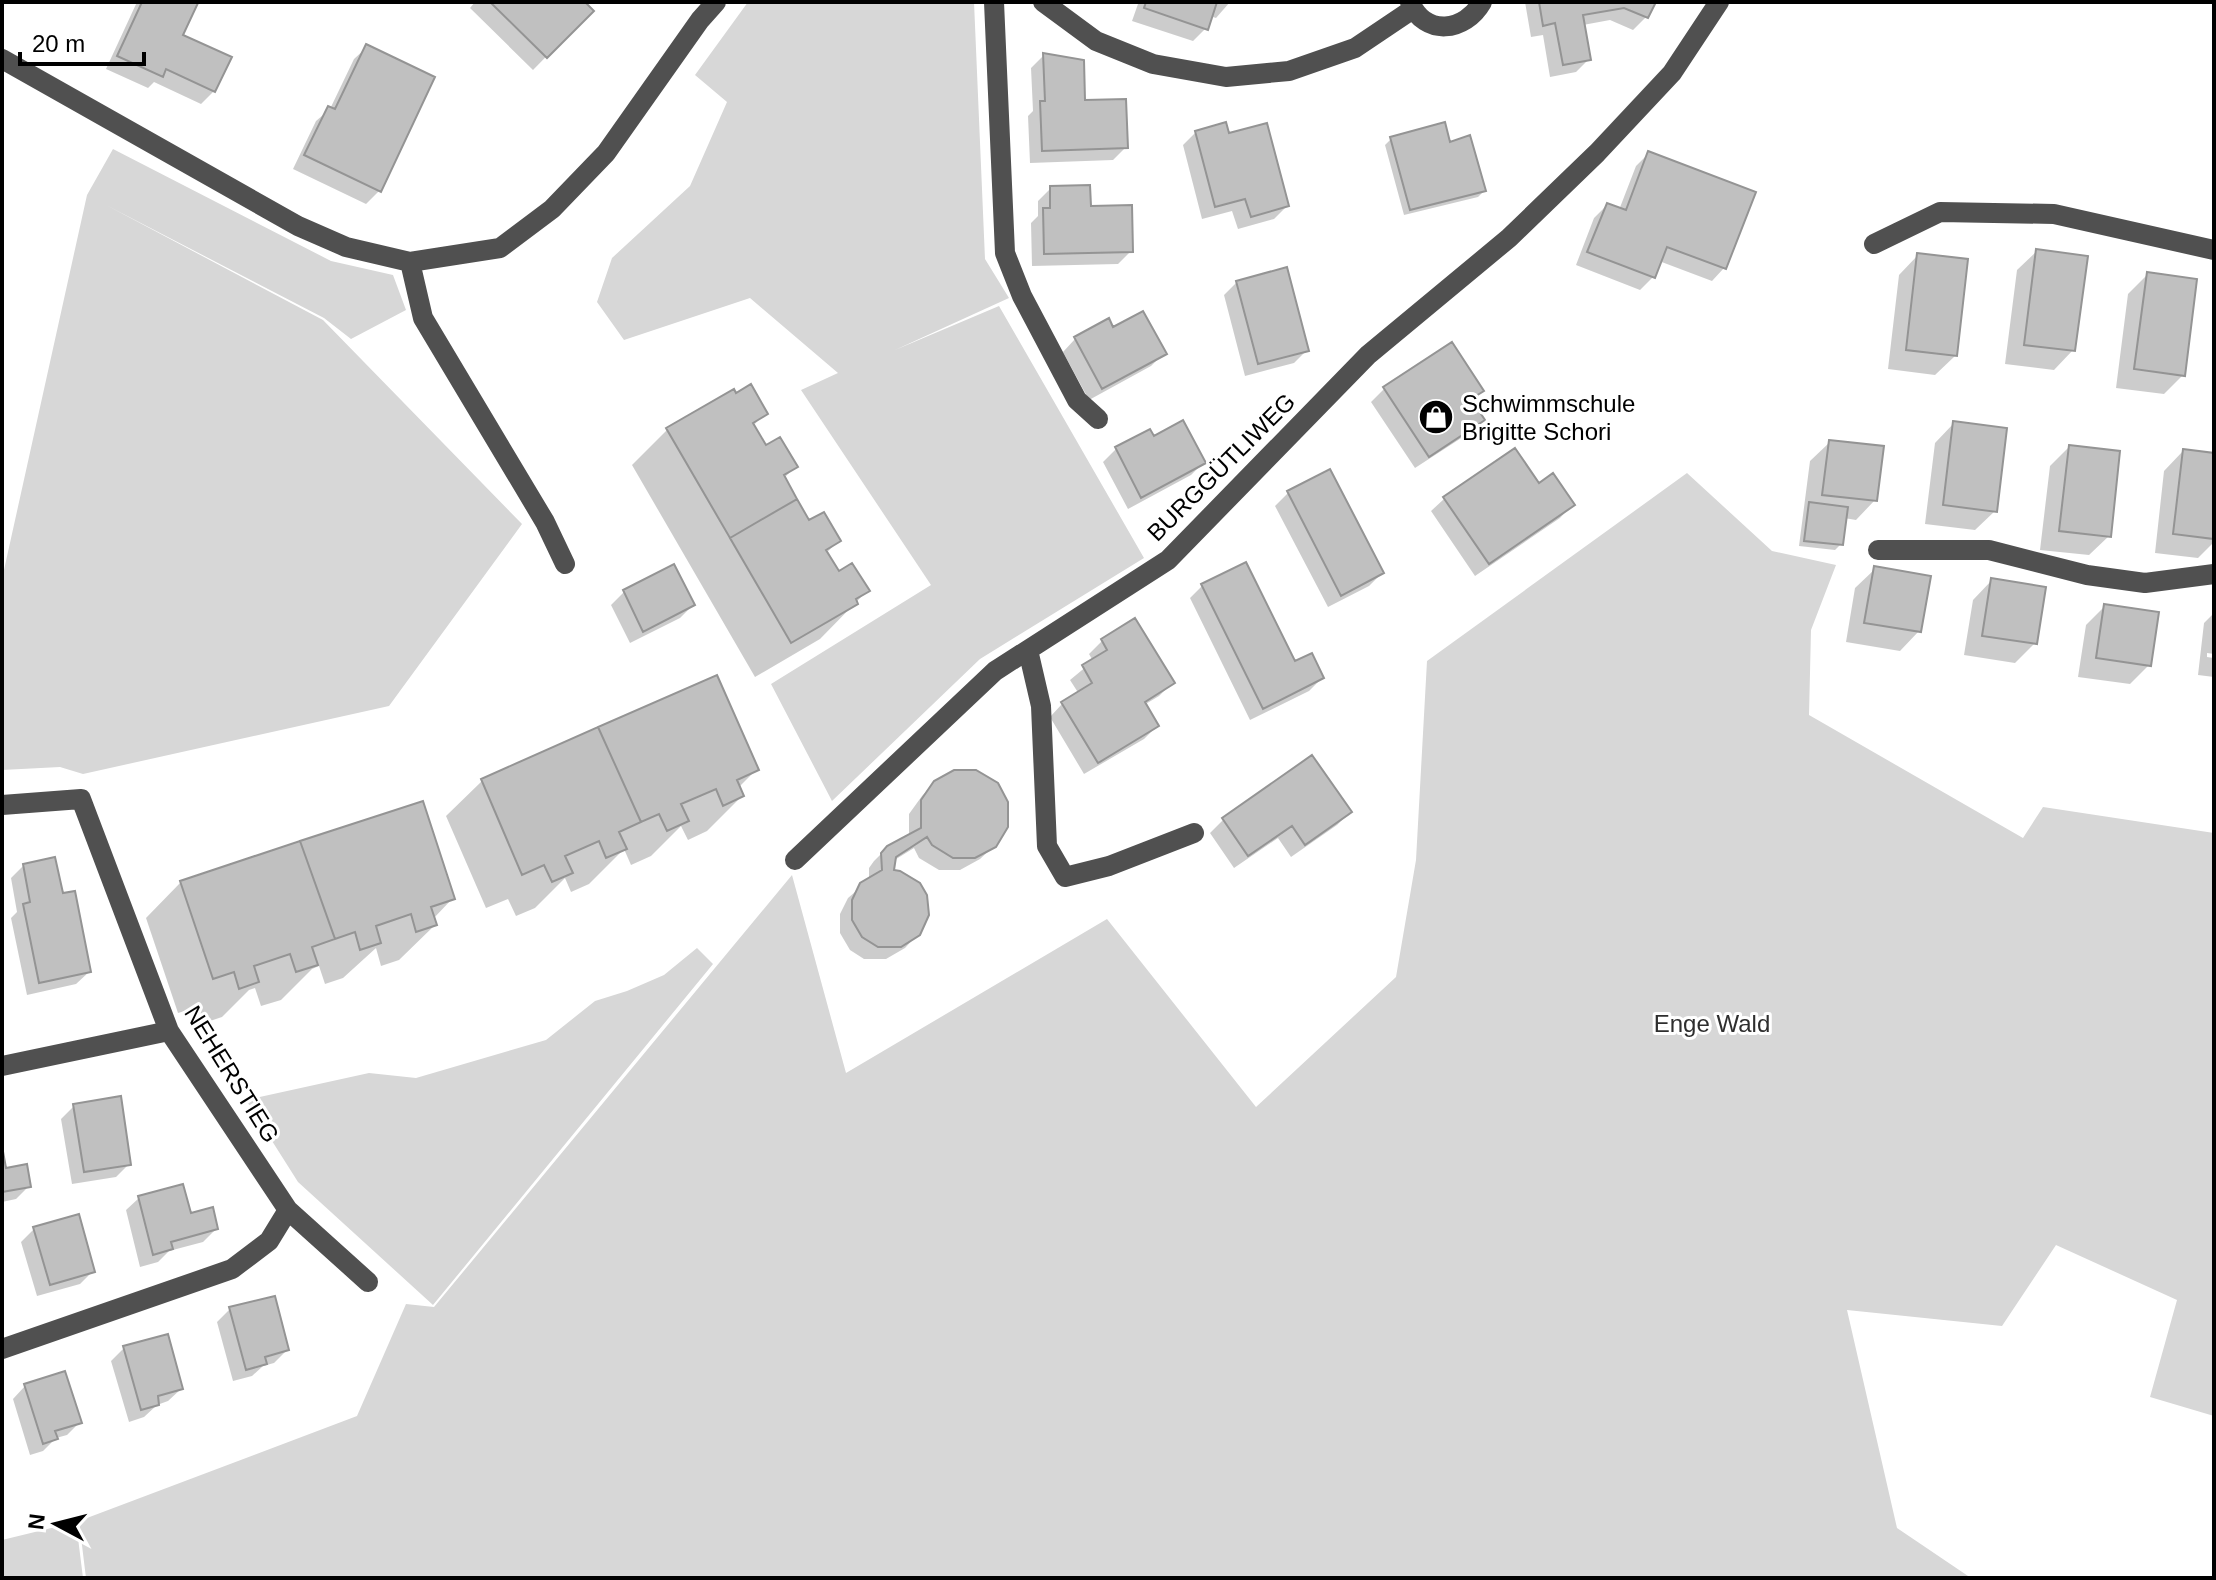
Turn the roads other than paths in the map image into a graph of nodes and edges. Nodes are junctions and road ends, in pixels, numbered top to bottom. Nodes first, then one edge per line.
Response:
1 (716, 2) edge
2 (994, 2) edge
3 (1043, 2) edge
4 (1482, 2) edge
5 (1719, 2) edge
6 (1411, 6) edge
7 (2, 59) edge
8 (1874, 244) dead end
9 (2214, 250) edge
10 (410, 262) junction
11 (1098, 419) dead end
12 (1878, 550) dead end
13 (565, 564) dead end
14 (2214, 574) edge
15 (1028, 650) junction
16 (2, 805) edge
17 (1194, 833) dead end
18 (795, 860) dead end
19 (169, 1031) junction
20 (2, 1066) edge
21 (288, 1210) junction
22 (368, 1282) dead end
23 (2, 1349) edge

1 - 10 street
2 - 11 street
3 - 6 street
4 - 6 street
5 - 15 street, BURGGÜTLIWEG
7 - 10 street
8 - 9 street
10 - 13 street
12 - 14 street
15 - 17 street
15 - 18 street, BURGGÜTLIWEG
16 - 19 street, NEHERSTIEG
19 - 20 street
19 - 21 street, NEHERSTIEG
21 - 22 street, NEHERSTIEG
21 - 23 street

